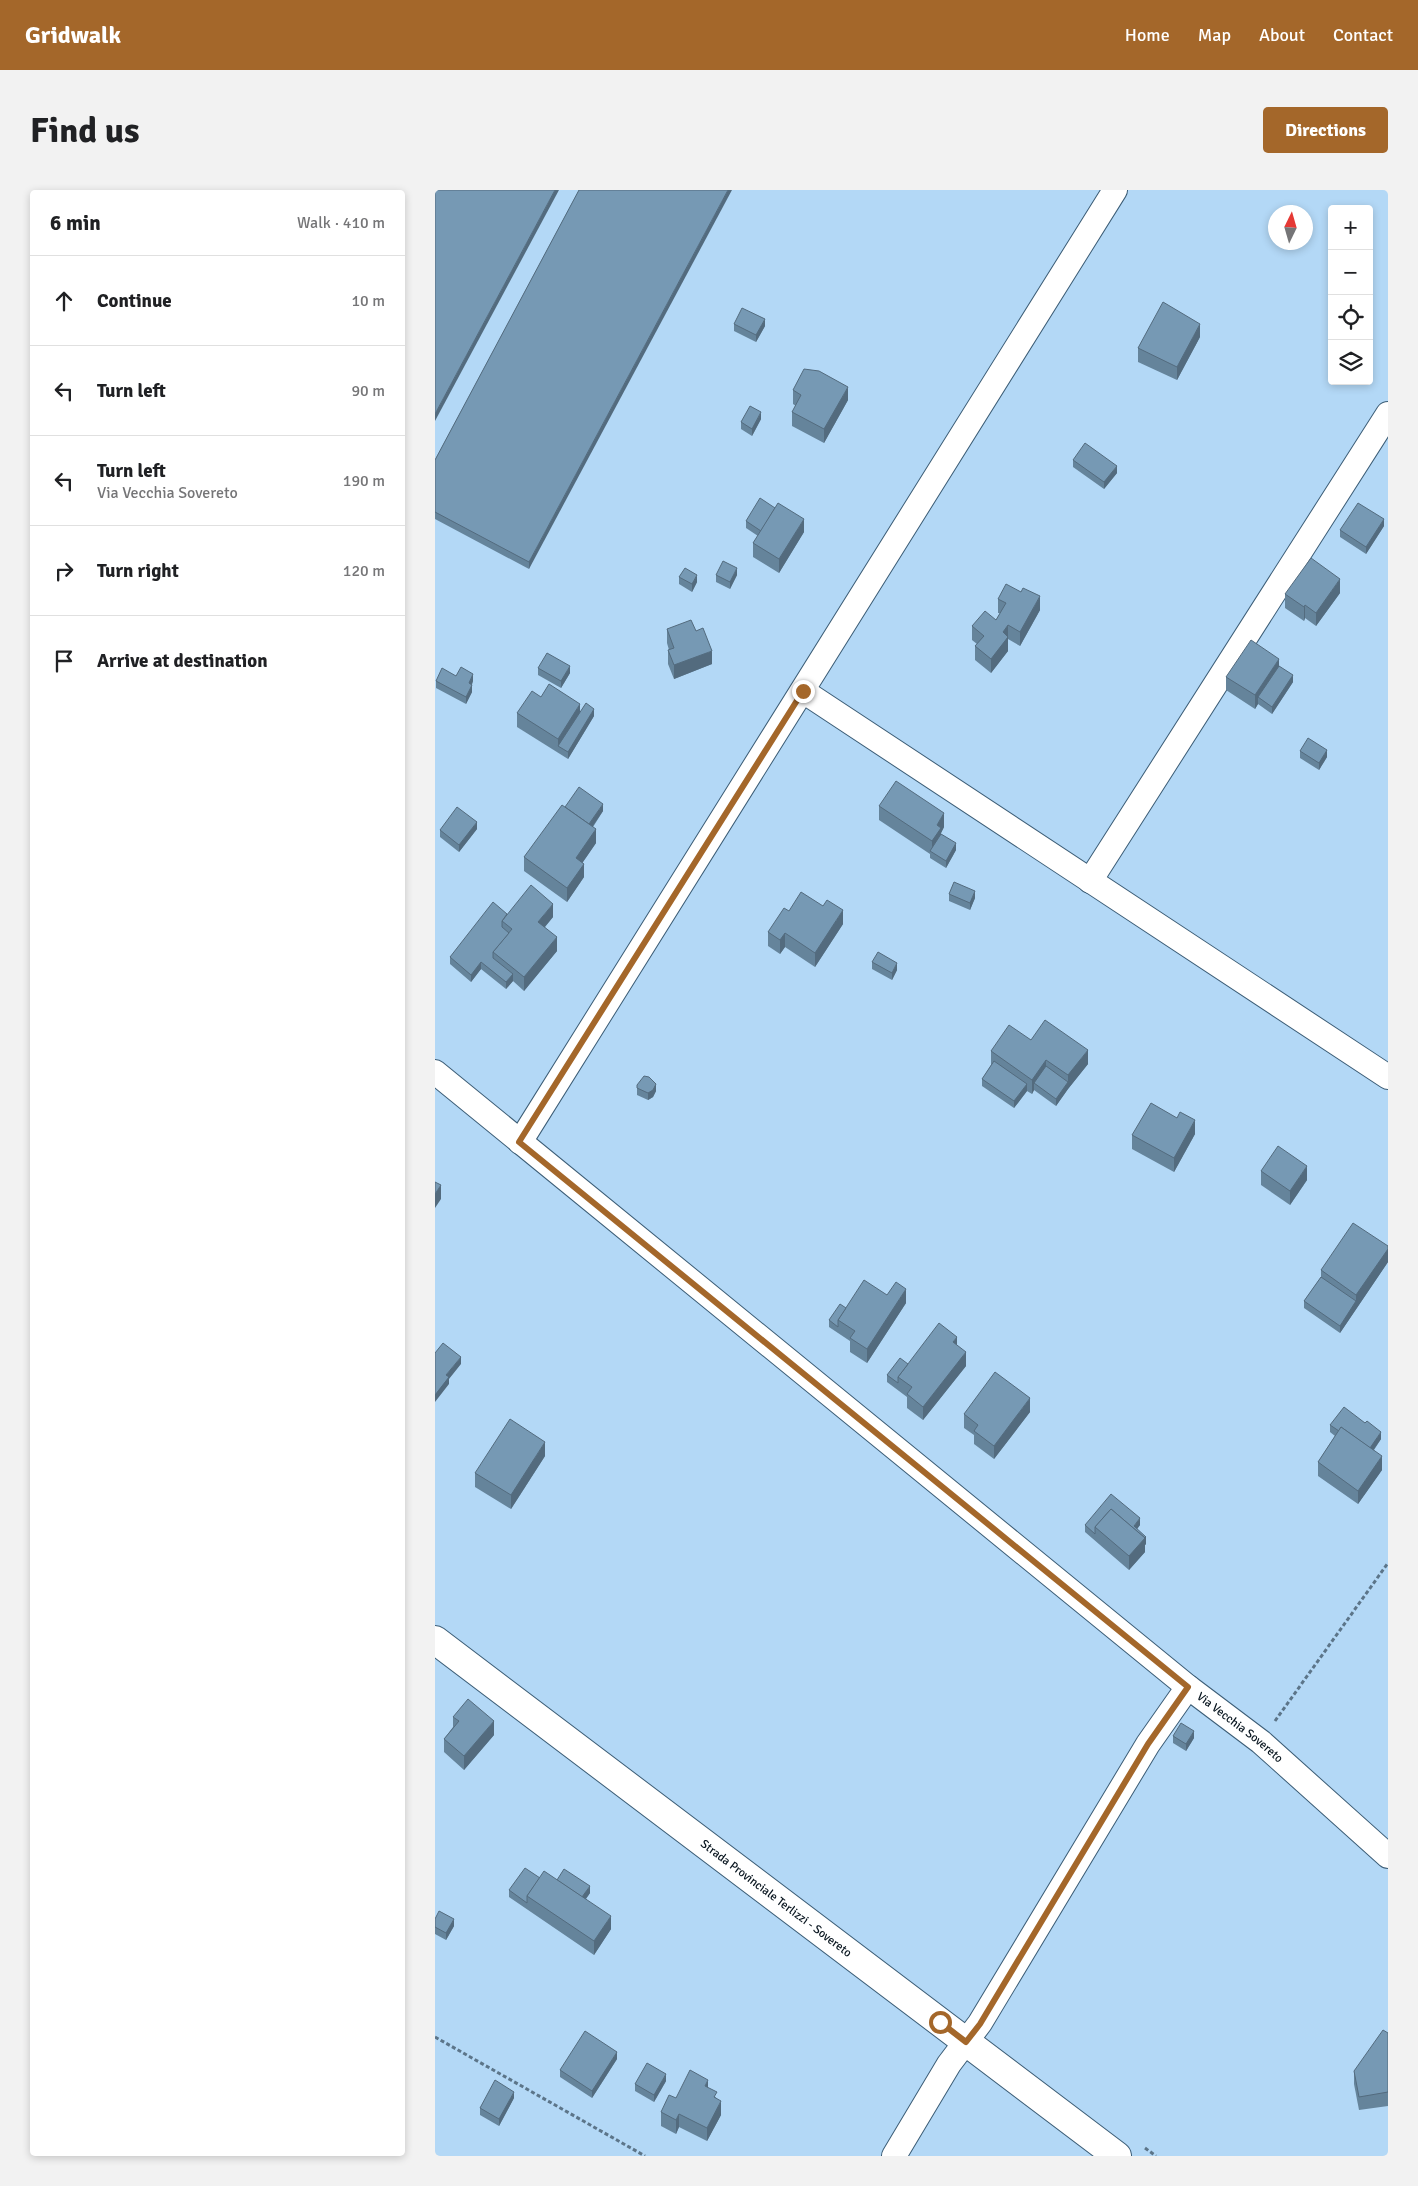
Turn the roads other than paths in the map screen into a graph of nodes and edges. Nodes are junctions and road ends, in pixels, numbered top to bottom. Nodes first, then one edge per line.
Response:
1 (1115, 190) edge
2 (1388, 414) edge
3 (803, 691) junction
4 (1090, 881) junction
5 (435, 1072) edge
6 (1388, 1077) edge
7 (519, 1142) junction
8 (435, 1640) edge
9 (1188, 1687) junction
10 (1388, 1856) edge
11 (966, 2042) junction
12 (894, 2156) edge
13 (1117, 2156) edge

1 - 3 street
2 - 4 street
3 - 4 street
3 - 7 street
4 - 6 street
5 - 7 street, Via Vecchia Sovereto
7 - 9 street, Via Vecchia Sovereto
8 - 11 main road, Strada Provinciale Terlizzi - Sovereto
9 - 10 street, Via Vecchia Sovereto
9 - 11 street
11 - 12 street
11 - 13 main road, Strada Provinciale Terlizzi - Sovereto

